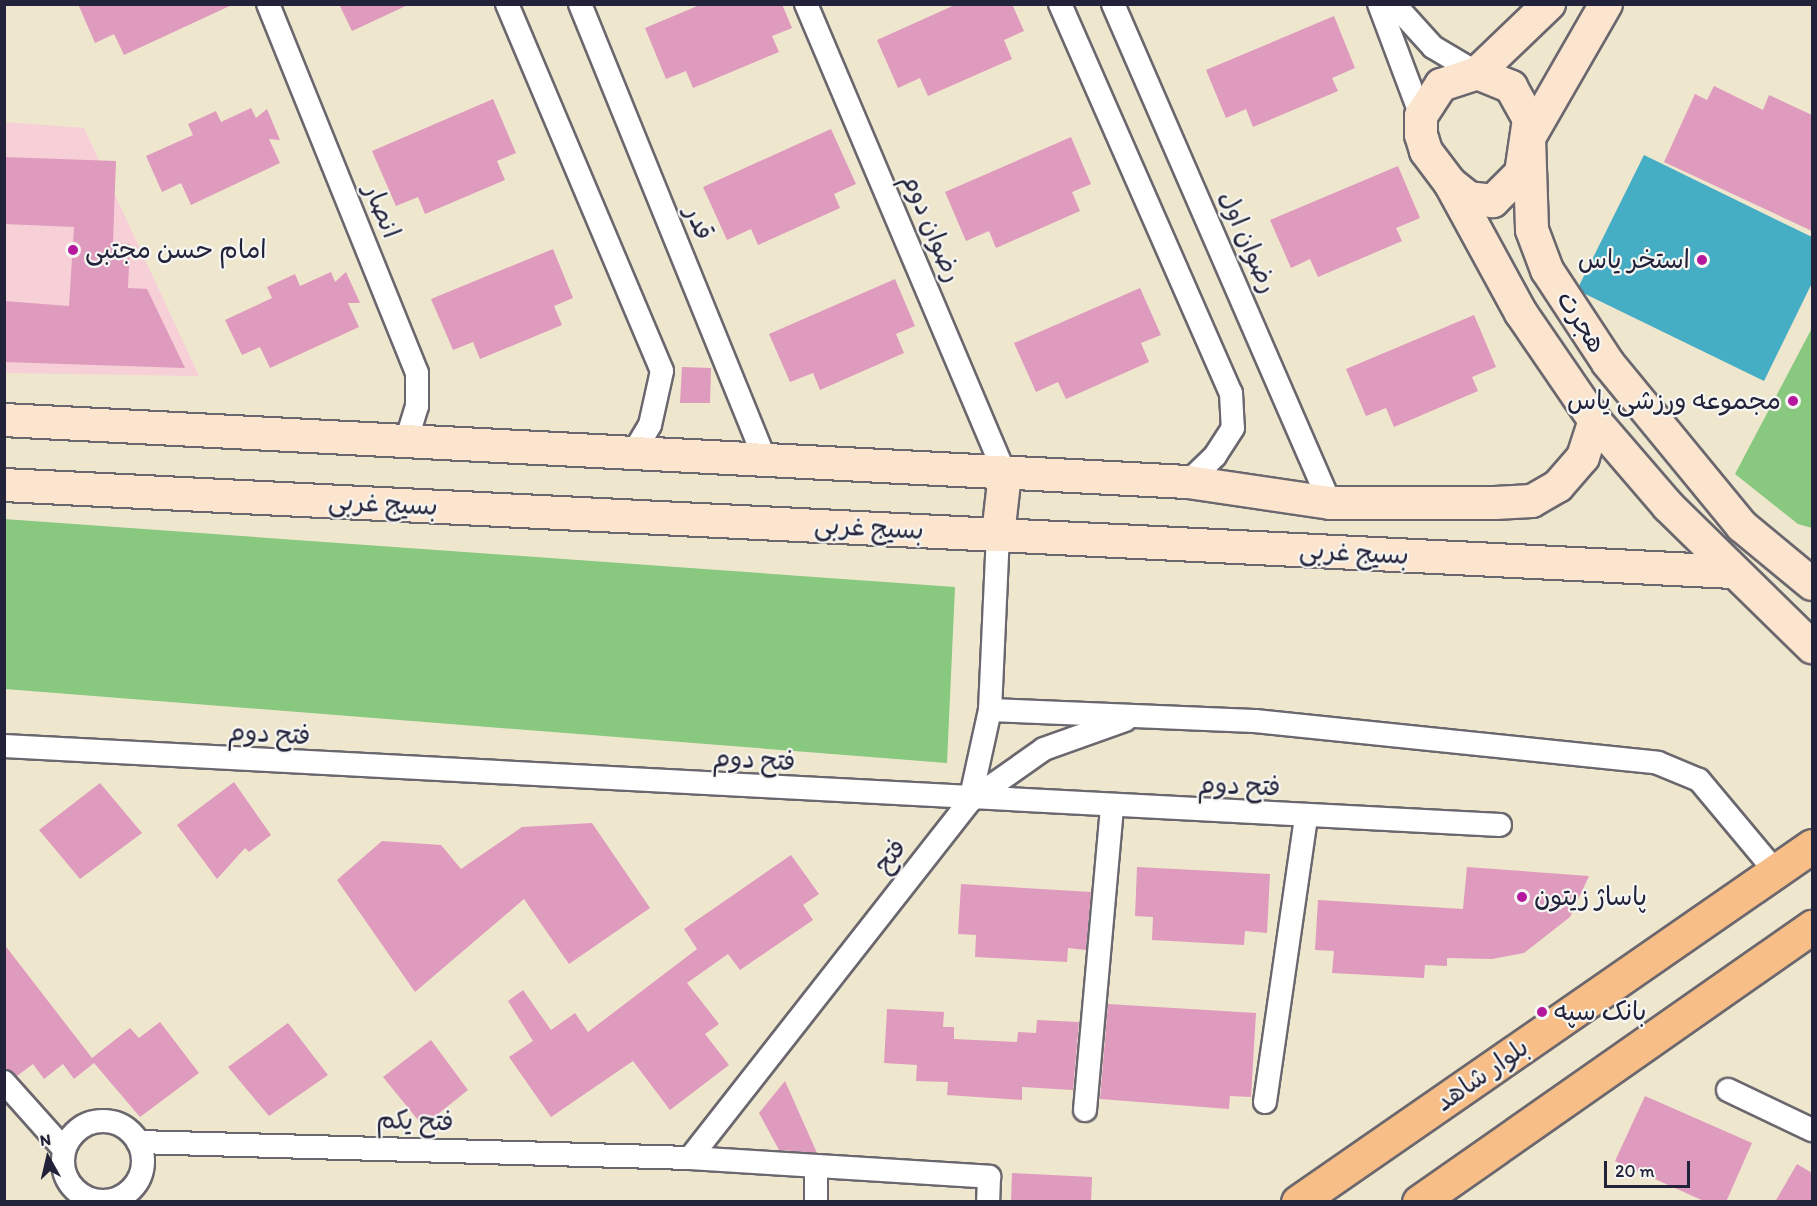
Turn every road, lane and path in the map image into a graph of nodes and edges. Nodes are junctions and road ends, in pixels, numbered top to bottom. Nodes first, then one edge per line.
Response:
1 (268, 4) edge
2 (507, 4) edge
3 (580, 4) edge
4 (806, 4) edge
5 (1060, 4) edge
6 (1113, 4) edge
7 (1379, 4) edge
8 (1394, 4) edge
9 (1549, 4) edge
10 (1606, 4) edge
11 (1477, 73) junction
12 (1421, 116) junction
13 (1529, 138) junction
14 (1450, 183) junction
15 (4, 420) edge
16 (1595, 421) junction
17 (406, 442) junction
18 (634, 452) junction
19 (766, 463) junction
20 (1005, 474) junction
21 (1188, 482) junction
22 (4, 485) edge
23 (1330, 502) junction
24 (998, 535) junction
25 (1733, 572) junction
26 (1812, 584) edge
27 (1812, 647) edge
28 (990, 710) junction
29 (1138, 716) junction
30 (4, 746) edge
31 (970, 801) junction
32 (1112, 809) junction
33 (1306, 817) junction
34 (1500, 825) dead end
35 (1812, 846) edge
36 (1776, 872) junction
37 (1812, 927) edge
38 (4, 1082) edge
39 (1728, 1090) dead end
40 (1264, 1101) dead end
41 (1085, 1110) dead end
42 (1812, 1130) edge
43 (138, 1142) junction
44 (64, 1149) junction
45 (690, 1158) junction
46 (816, 1166) junction
47 (97, 1201) edge
48 (816, 1202) edge
49 (988, 1202) edge
50 (1298, 1202) edge
51 (1419, 1202) edge

1 - 17 street, انصار
2 - 18 street
3 - 19 street, قدر
4 - 20 street, رضوان دوم
5 - 21 street
6 - 23 street, رضوان اول
7 - 12 street
8 - 11 street
9 - 11 main road
10 - 13 main road, هجرت
11 - 12 main road
11 - 13 main road
12 - 14 main road
13 - 14 main road
13 - 26 main road, هجرت
14 - 16 main road, هجرت
15 - 17 main road, بسیج غربی
16 - 23 main road, بسیج غربی
16 - 25 main road, هجرت
17 - 18 main road, بسیج غربی
18 - 19 main road, بسیج غربی
19 - 20 main road, بسیج غربی
20 - 21 main road, بسیج غربی
20 - 24 main road
21 - 23 main road, بسیج غربی
22 - 24 main road, بسیج غربی
24 - 25 main road, بسیج غربی
24 - 28 street, فتح
25 - 27 main road, هجرت
28 - 29 street
28 - 31 street, فتح
29 - 31 street
29 - 36 street
30 - 31 street, فتح دوم
31 - 32 street, فتح دوم
31 - 45 street, فتح
32 - 33 street, فتح دوم
32 - 41 street
33 - 34 street, فتح دوم
33 - 40 street
35 - 36 main road, بلوار شاهد
36 - 50 main road, بلوار شاهد
37 - 51 main road
38 - 44 street
39 - 42 street
43 - 44 street
43 - 45 street, فتح یکم
43 - 47 street
44 - 47 street
45 - 46 street, فتح یکم
46 - 48 street
46 - 49 street, فتح یکم

